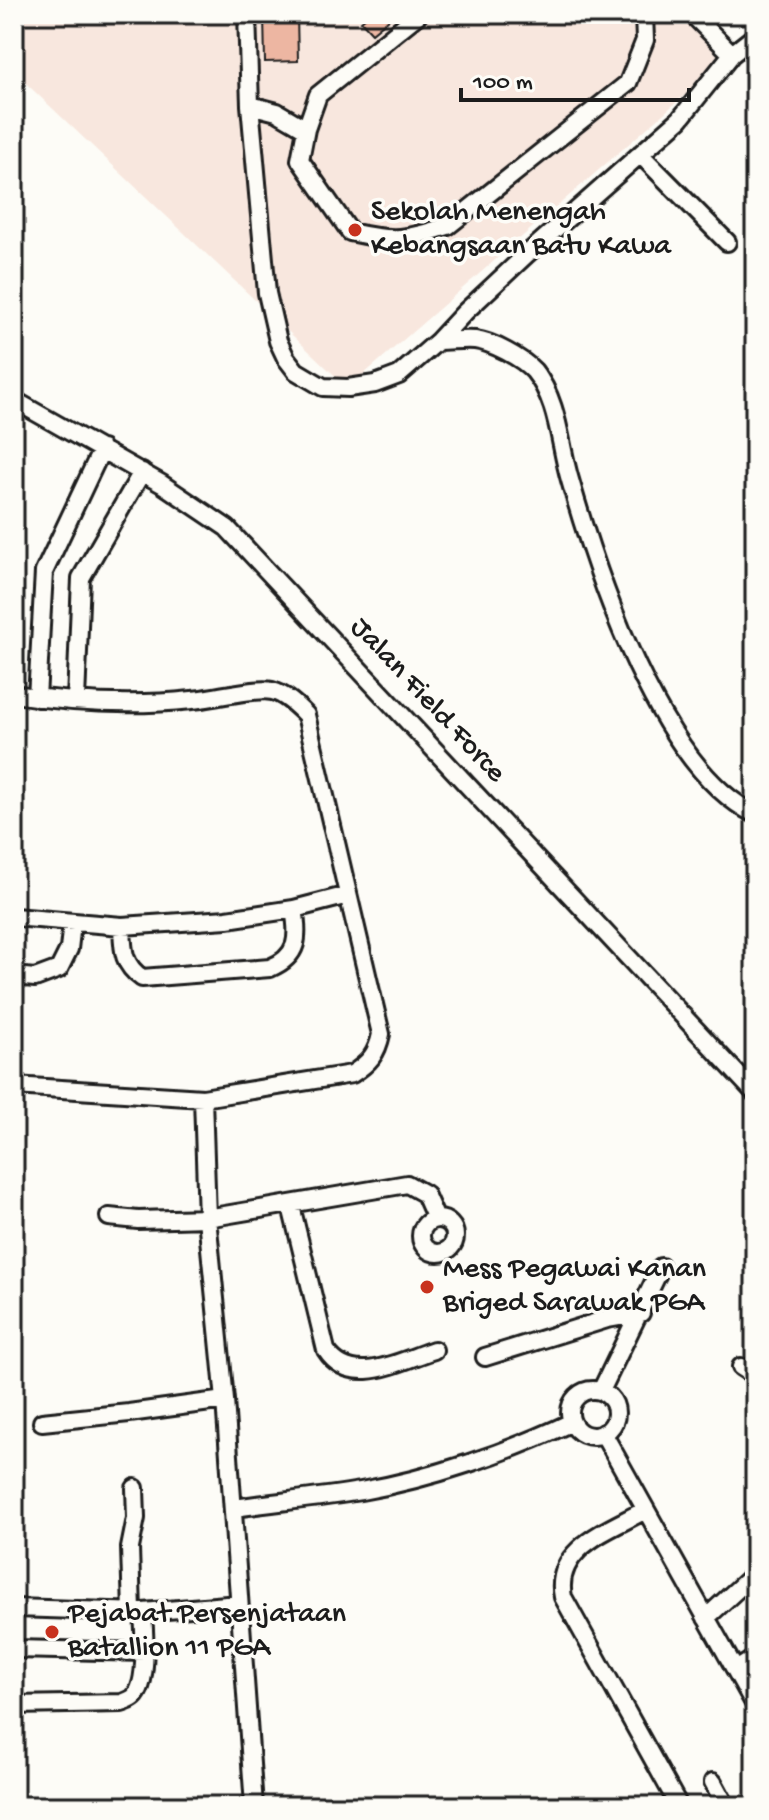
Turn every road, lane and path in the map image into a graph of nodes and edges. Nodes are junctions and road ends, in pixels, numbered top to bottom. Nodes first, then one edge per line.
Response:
1 (247, 14) edge
2 (419, 14) edge
3 (644, 14) edge
4 (692, 14) edge
5 (755, 36) edge
6 (732, 54) junction
7 (250, 105) junction
8 (306, 129) junction
9 (640, 154) junction
10 (727, 242) dead end
11 (438, 341) junction
12 (14, 400) edge
13 (102, 449) junction
14 (142, 472) junction
15 (14, 694) edge
16 (37, 698) junction
17 (76, 700) junction
18 (755, 814) edge
19 (348, 895) junction
20 (294, 909) junction
21 (14, 917) edge
22 (72, 923) junction
23 (122, 926) junction
24 (14, 976) edge
25 (14, 1086) edge
26 (755, 1093) edge
27 (203, 1098) junction
28 (291, 1206) junction
29 (109, 1217) dead end
30 (207, 1218) junction
31 (436, 1219) dead end
32 (661, 1267) dead end
33 (641, 1313) junction
34 (434, 1350) dead end
35 (485, 1357) dead end
36 (601, 1391) junction
37 (225, 1400) junction
38 (42, 1422) dead end
39 (572, 1422) junction
40 (603, 1433) junction
41 (135, 1488) dead end
42 (233, 1508) junction
43 (645, 1510) junction
44 (755, 1573) edge
45 (239, 1604) junction
46 (14, 1608) edge
47 (138, 1612) junction
48 (706, 1618) junction
49 (14, 1649) edge
50 (145, 1652) junction
51 (755, 1658) edge
52 (736, 1670) junction
53 (14, 1705) edge
54 (755, 1705) edge
55 (713, 1782) dead end
56 (254, 1806) edge
57 (679, 1806) edge
58 (726, 1806) edge

1 - 7 street
2 - 8 street
3 - 8 street
4 - 6 street
5 - 6 street
6 - 9 street
7 - 8 street
7 - 11 street
9 - 10 street
9 - 11 street
11 - 18 street
12 - 13 street, Jalan Field Force
13 - 14 street, Jalan Field Force
13 - 16 street
14 - 17 street
14 - 26 street, Jalan Field Force
15 - 16 street
16 - 17 street
17 - 19 street
19 - 20 street
19 - 27 street
20 - 23 street
20 - 23 street
21 - 22 street
22 - 23 street
22 - 24 street
25 - 27 street
27 - 30 street
28 - 30 street
28 - 31 street
28 - 34 street
29 - 30 street
30 - 37 street
32 - 33 street
33 - 35 street
33 - 36 street
36 - 39 street
36 - 40 street
37 - 38 street
37 - 42 street
39 - 40 street
39 - 42 street
40 - 43 street
41 - 47 street
42 - 45 street
43 - 48 street
43 - 57 street
44 - 48 street
45 - 47 street
45 - 56 street
46 - 47 street
47 - 50 street
48 - 52 street
49 - 50 street
50 - 53 street
51 - 52 street
52 - 54 street
55 - 58 street

